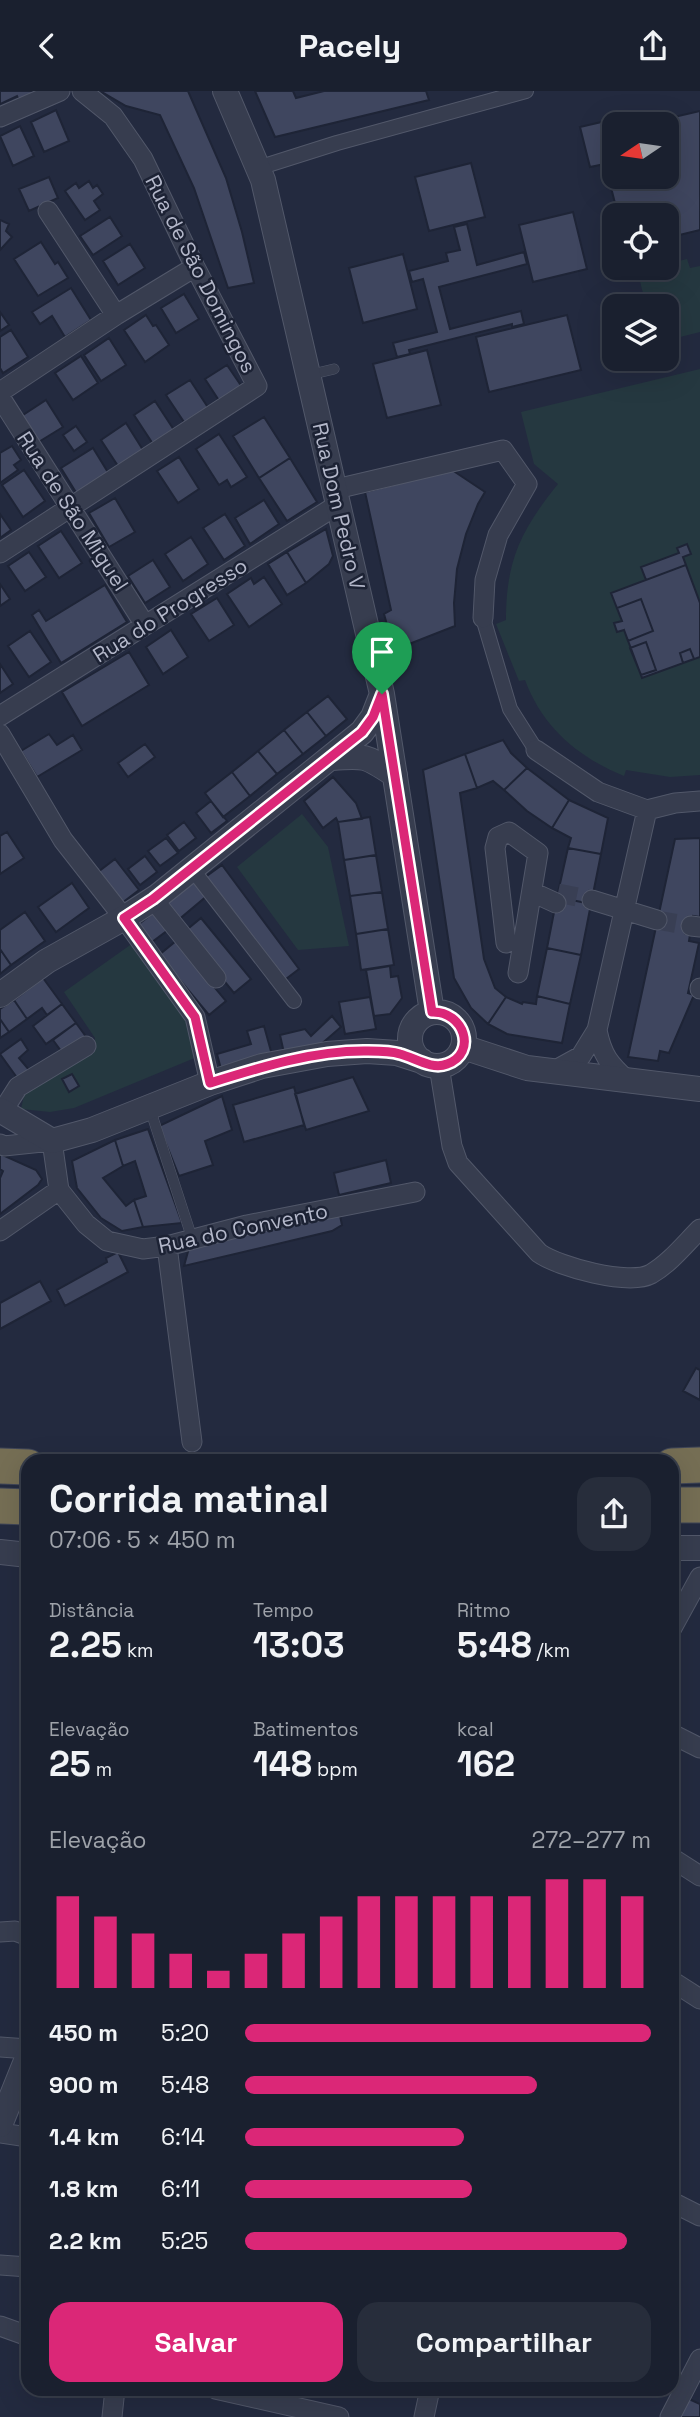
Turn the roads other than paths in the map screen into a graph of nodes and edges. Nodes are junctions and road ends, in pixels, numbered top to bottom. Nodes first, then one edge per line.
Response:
1 (60, 91) edge
2 (82, 91) edge
3 (225, 91) edge
4 (526, 91) edge
5 (0, 117) edge
6 (258, 168) junction
7 (48, 211) dead end
8 (195, 267) junction
9 (116, 315) junction
10 (334, 369) dead end
11 (309, 375) junction
12 (0, 394) edge
13 (337, 496) junction
14 (70, 507) junction
15 (0, 553) edge
16 (483, 618) joint
17 (145, 625) junction
18 (382, 694) junction
19 (0, 716) edge
20 (0, 734) edge
21 (536, 750) joint
22 (332, 758) junction
23 (395, 775) junction
24 (700, 801) edge
25 (647, 810) junction
26 (192, 869) junction
27 (532, 891) junction
28 (557, 898) tunnel mouth
29 (153, 899) junction
30 (591, 905) tunnel mouth
31 (617, 909) junction
32 (124, 918) junction
33 (657, 920) tunnel mouth
34 (506, 943) dead end
35 (518, 973) dead end
36 (216, 978) dead end
37 (0, 995) edge
38 (294, 1001) dead end
39 (432, 1012) junction
40 (597, 1030) junction
41 (86, 1046) dead end
42 (463, 1047) junction
43 (430, 1064) junction
44 (552, 1072) junction
45 (628, 1081) junction
46 (210, 1083) junction
47 (700, 1089) edge
48 (150, 1108) junction
49 (1, 1111) edge
50 (52, 1141) junction
51 (0, 1144) edge
52 (59, 1190) junction
53 (415, 1192) dead end
54 (700, 1229) edge
55 (0, 1231) edge
56 (192, 1238) junction
57 (167, 1246) junction
58 (192, 1442) dead end
59 (700, 1465) edge
60 (0, 1466) edge
61 (679, 1466) edge
62 (21, 1467) edge
63 (679, 1505) edge
64 (700, 1505) edge
65 (0, 1506) edge
66 (21, 1507) edge
67 (679, 1548) edge
68 (700, 1548) edge
69 (0, 1552) edge
70 (21, 1554) edge
71 (700, 1577) edge
72 (679, 1615) edge
73 (679, 1738) edge
74 (700, 1748) edge
75 (679, 1862) edge
76 (700, 1876) edge
77 (0, 1932) edge
78 (21, 1933) edge
79 (679, 1986) edge
80 (700, 1999) edge
81 (0, 2047) edge
82 (21, 2048) edge
83 (21, 2073) edge
84 (0, 2125) edge
85 (0, 2133) edge
86 (21, 2136) edge
87 (679, 2206) edge
88 (700, 2216) edge
89 (0, 2265) edge
90 (21, 2266) edge
91 (0, 2326) edge
92 (21, 2334) edge
93 (700, 2359) edge
94 (114, 2396) edge
95 (246, 2396) edge
96 (428, 2396) edge
97 (112, 2417) edge
98 (340, 2417) edge
99 (424, 2417) edge
100 (670, 2417) edge

1 - 5 street
2 - 8 street, Rua de São Domingos
3 - 6 street, Rua Dom Pedro V
4 - 6 street
6 - 11 street, Rua Dom Pedro V
7 - 9 street
8 - 9 street
8 - 14 street, Rua de São Domingos
9 - 12 street
10 - 11 lane
11 - 13 street, Rua Dom Pedro V
12 - 14 street, Rua de São Miguel
13 - 16 street, Rua do Progresso
13 - 17 street, Rua do Progresso
13 - 18 street, Rua Dom Pedro V
14 - 15 street, Rua de São Domingos
14 - 17 street, Rua de São Miguel
16 - 21 street
17 - 19 street, Rua do Progresso
18 - 22 street
18 - 23 street, Rua Dom Pedro V
20 - 32 street
21 - 25 street
22 - 23 street
22 - 26 street
23 - 39 street, Rua Dom Pedro V
24 - 25 street
25 - 31 street
26 - 29 street
26 - 38 street
27 - 28 street
27 - 34 street
27 - 35 street
29 - 32 street
29 - 36 street
30 - 31 street
31 - 33 street
31 - 40 street
32 - 37 street
32 - 46 street
39 - 42 street
39 - 43 street
40 - 44 street
40 - 45 street
41 - 49 street
42 - 43 street
42 - 44 street
43 - 46 street
43 - 54 street
44 - 45 street
45 - 47 street
46 - 48 street
48 - 50 street
48 - 56 lane
49 - 50 street
50 - 51 street
50 - 52 street
52 - 55 street
52 - 57 street, Rua do Convento
53 - 56 street, Rua do Convento
56 - 57 street, Rua do Convento
57 - 58 street
59 - 61 highway
60 - 62 highway
63 - 64 highway
65 - 66 highway
67 - 68 street
69 - 70 street
71 - 72 street
73 - 74 street
75 - 76 street
77 - 78 street
79 - 80 street
81 - 82 street
83 - 84 street
85 - 86 street
87 - 88 street
89 - 90 street
91 - 92 street
93 - 100 street
94 - 97 street
95 - 98 street
96 - 99 street

